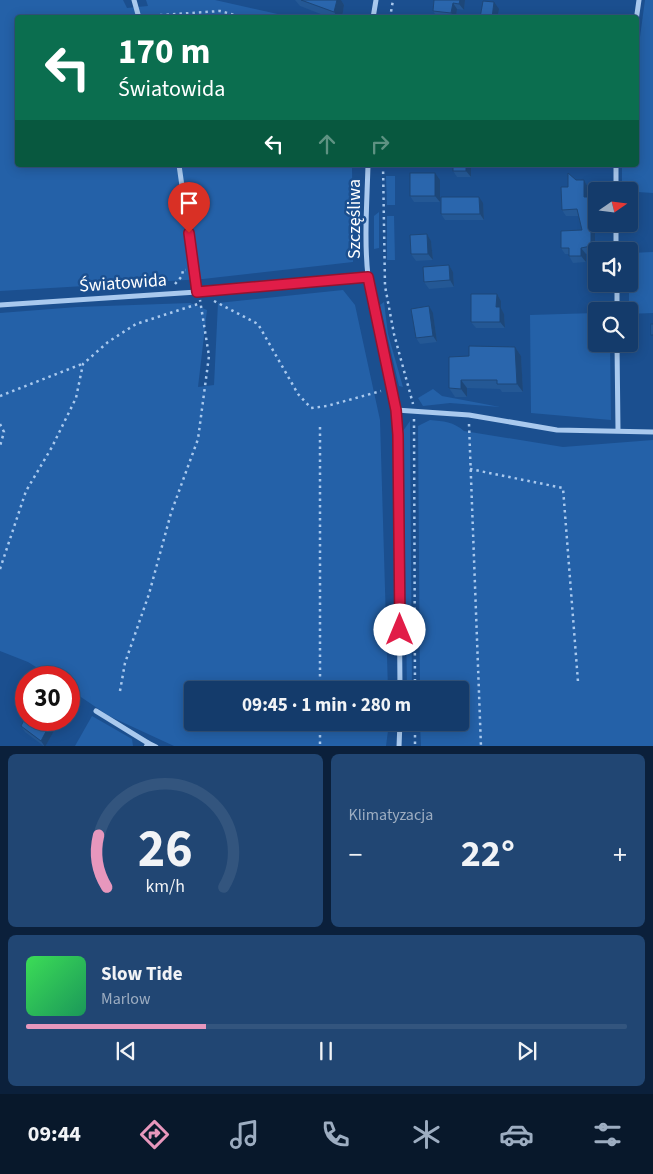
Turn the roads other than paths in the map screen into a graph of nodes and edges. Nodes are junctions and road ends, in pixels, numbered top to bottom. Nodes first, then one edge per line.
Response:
1 (134, 0) edge
2 (376, 0) edge
3 (639, 0) edge
4 (138, 15) edge
5 (374, 15) edge
6 (637, 15) edge
7 (179, 167) edge
8 (368, 167) edge
9 (616, 167) edge
10 (616, 182) edge
11 (368, 277) junction
12 (197, 292) junction
13 (0, 305) edge
14 (617, 352) edge
15 (396, 410) junction
16 (618, 430) junction
17 (653, 432) edge
18 (400, 681) edge
19 (96, 712) dead end
20 (400, 731) edge
21 (147, 745) edge
22 (156, 746) edge
23 (399, 746) edge

1 - 4 street
2 - 5 street
3 - 6 street
7 - 12 street
8 - 11 street, Szczęśliwa
9 - 10 street
11 - 12 street, Światowida
11 - 15 street, Szczęśliwa
12 - 13 street, Światowida
14 - 16 street
15 - 16 street
15 - 18 street, Szczęśliwa
16 - 17 street
19 - 21 street
20 - 23 street
21 - 22 street

